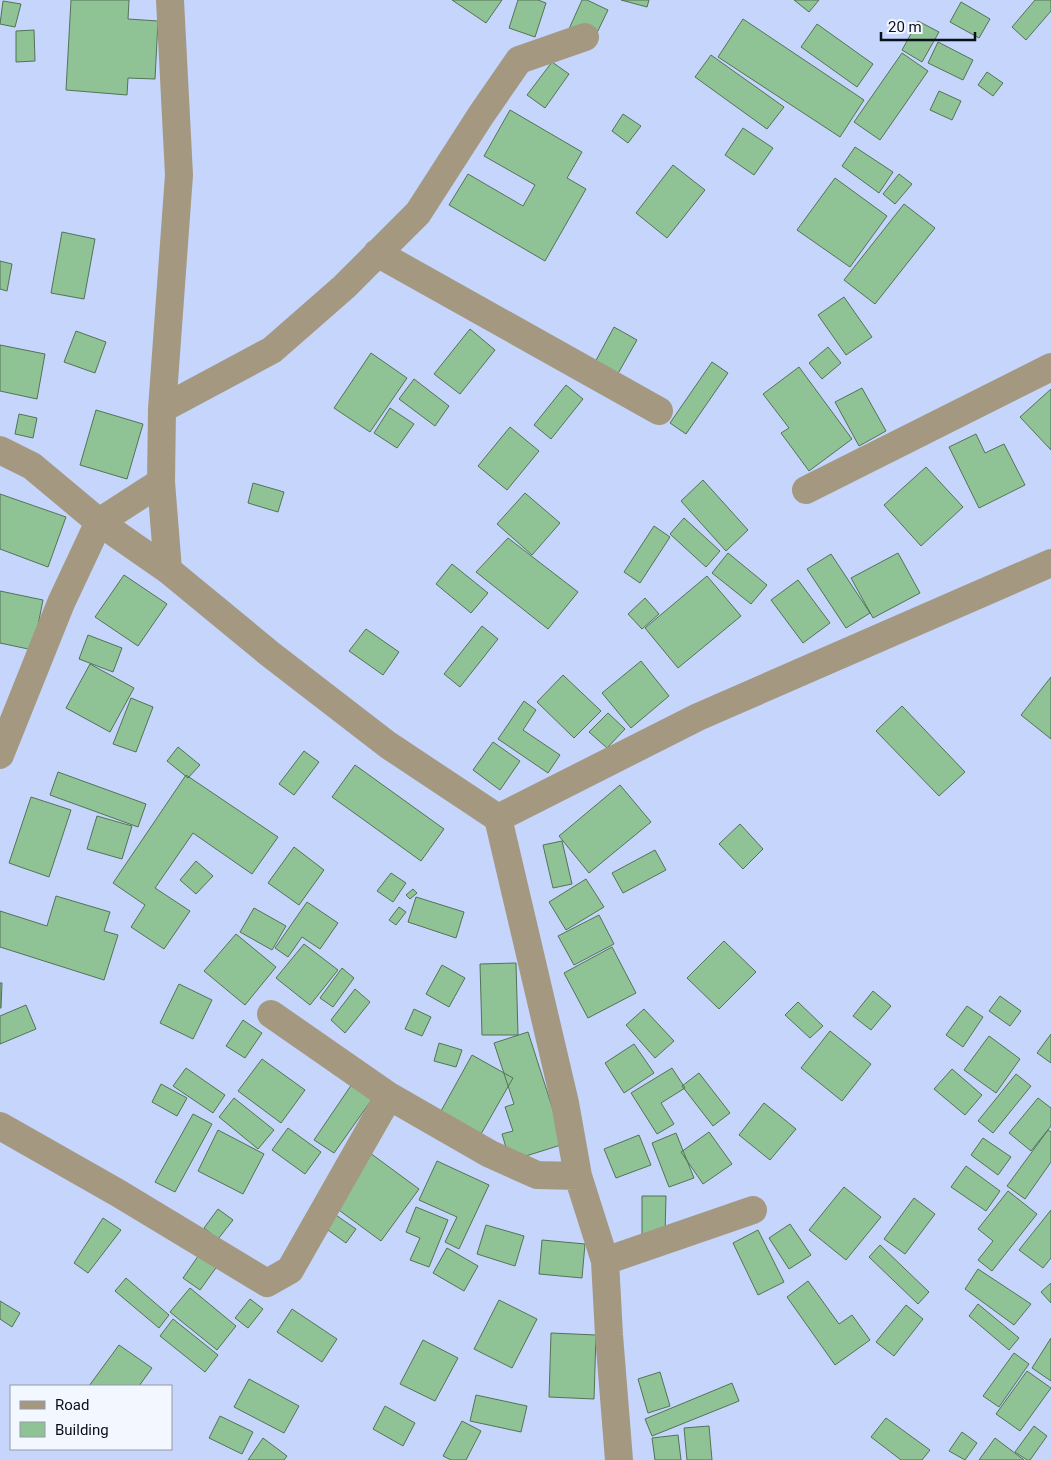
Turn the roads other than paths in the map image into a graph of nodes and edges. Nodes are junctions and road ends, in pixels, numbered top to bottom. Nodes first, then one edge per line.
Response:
1 (170, 0) edge
2 (585, 37) dead end
3 (378, 253) junction
4 (1051, 366) edge
5 (162, 409) junction
6 (659, 410) dead end
7 (0, 450) edge
8 (161, 482) junction
9 (806, 490) dead end
10 (99, 522) junction
11 (168, 570) junction
12 (1044, 575) edge
13 (0, 755) edge
14 (498, 818) junction
15 (271, 1014) dead end
16 (389, 1096) junction
17 (0, 1126) edge
18 (578, 1176) junction
19 (753, 1210) dead end
20 (605, 1261) junction
21 (619, 1460) edge

1 - 5 street
2 - 3 street
3 - 5 street
3 - 6 street
4 - 9 street
5 - 8 street
7 - 10 street
8 - 10 street
8 - 11 street
10 - 11 street
10 - 13 street
11 - 14 street
12 - 14 street
14 - 18 street
15 - 16 street
16 - 17 street
16 - 18 street
18 - 20 street
19 - 20 street
20 - 21 street

